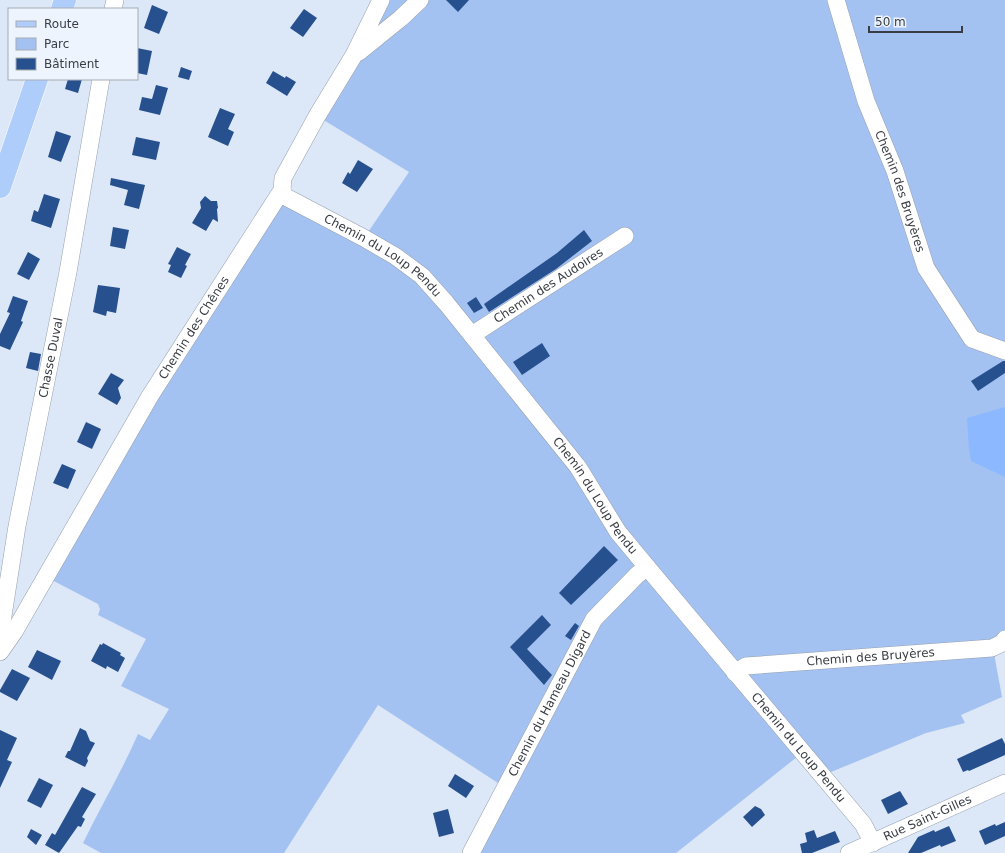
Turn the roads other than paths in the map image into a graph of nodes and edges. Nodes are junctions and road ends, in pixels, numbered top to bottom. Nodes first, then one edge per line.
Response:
1 (381, 0) edge
2 (420, 0) edge
3 (836, 0) edge
4 (354, 56) junction
5 (37, 80) edge
6 (101, 80) edge
7 (0, 187) edge
8 (282, 190) junction
9 (625, 236) dead end
10 (472, 335) junction
11 (1005, 351) edge
12 (646, 568) junction
13 (0, 636) edge
14 (1005, 639) edge
15 (0, 652) edge
16 (735, 673) junction
17 (1005, 783) edge
18 (873, 843) junction
19 (471, 853) edge
20 (849, 853) edge

1 - 4 street, Chemin des Chênes
2 - 4 street
3 - 11 street, Chemin des Bruyères
4 - 8 street, Chemin des Chênes
5 - 7 main road
6 - 13 street, Chasse Duval
8 - 10 street, Chemin du Loup Pendu
8 - 15 street, Chemin des Chênes
9 - 10 street, Chemin des Audoires
10 - 12 street, Chemin du Loup Pendu
12 - 16 street, Chemin du Loup Pendu
12 - 19 street, Chemin du Hameau Digard
14 - 16 street, Chemin des Bruyères
16 - 18 street, Chemin du Loup Pendu
17 - 18 street, Rue Saint-Gilles
18 - 20 street, Rue Saint-Gilles

